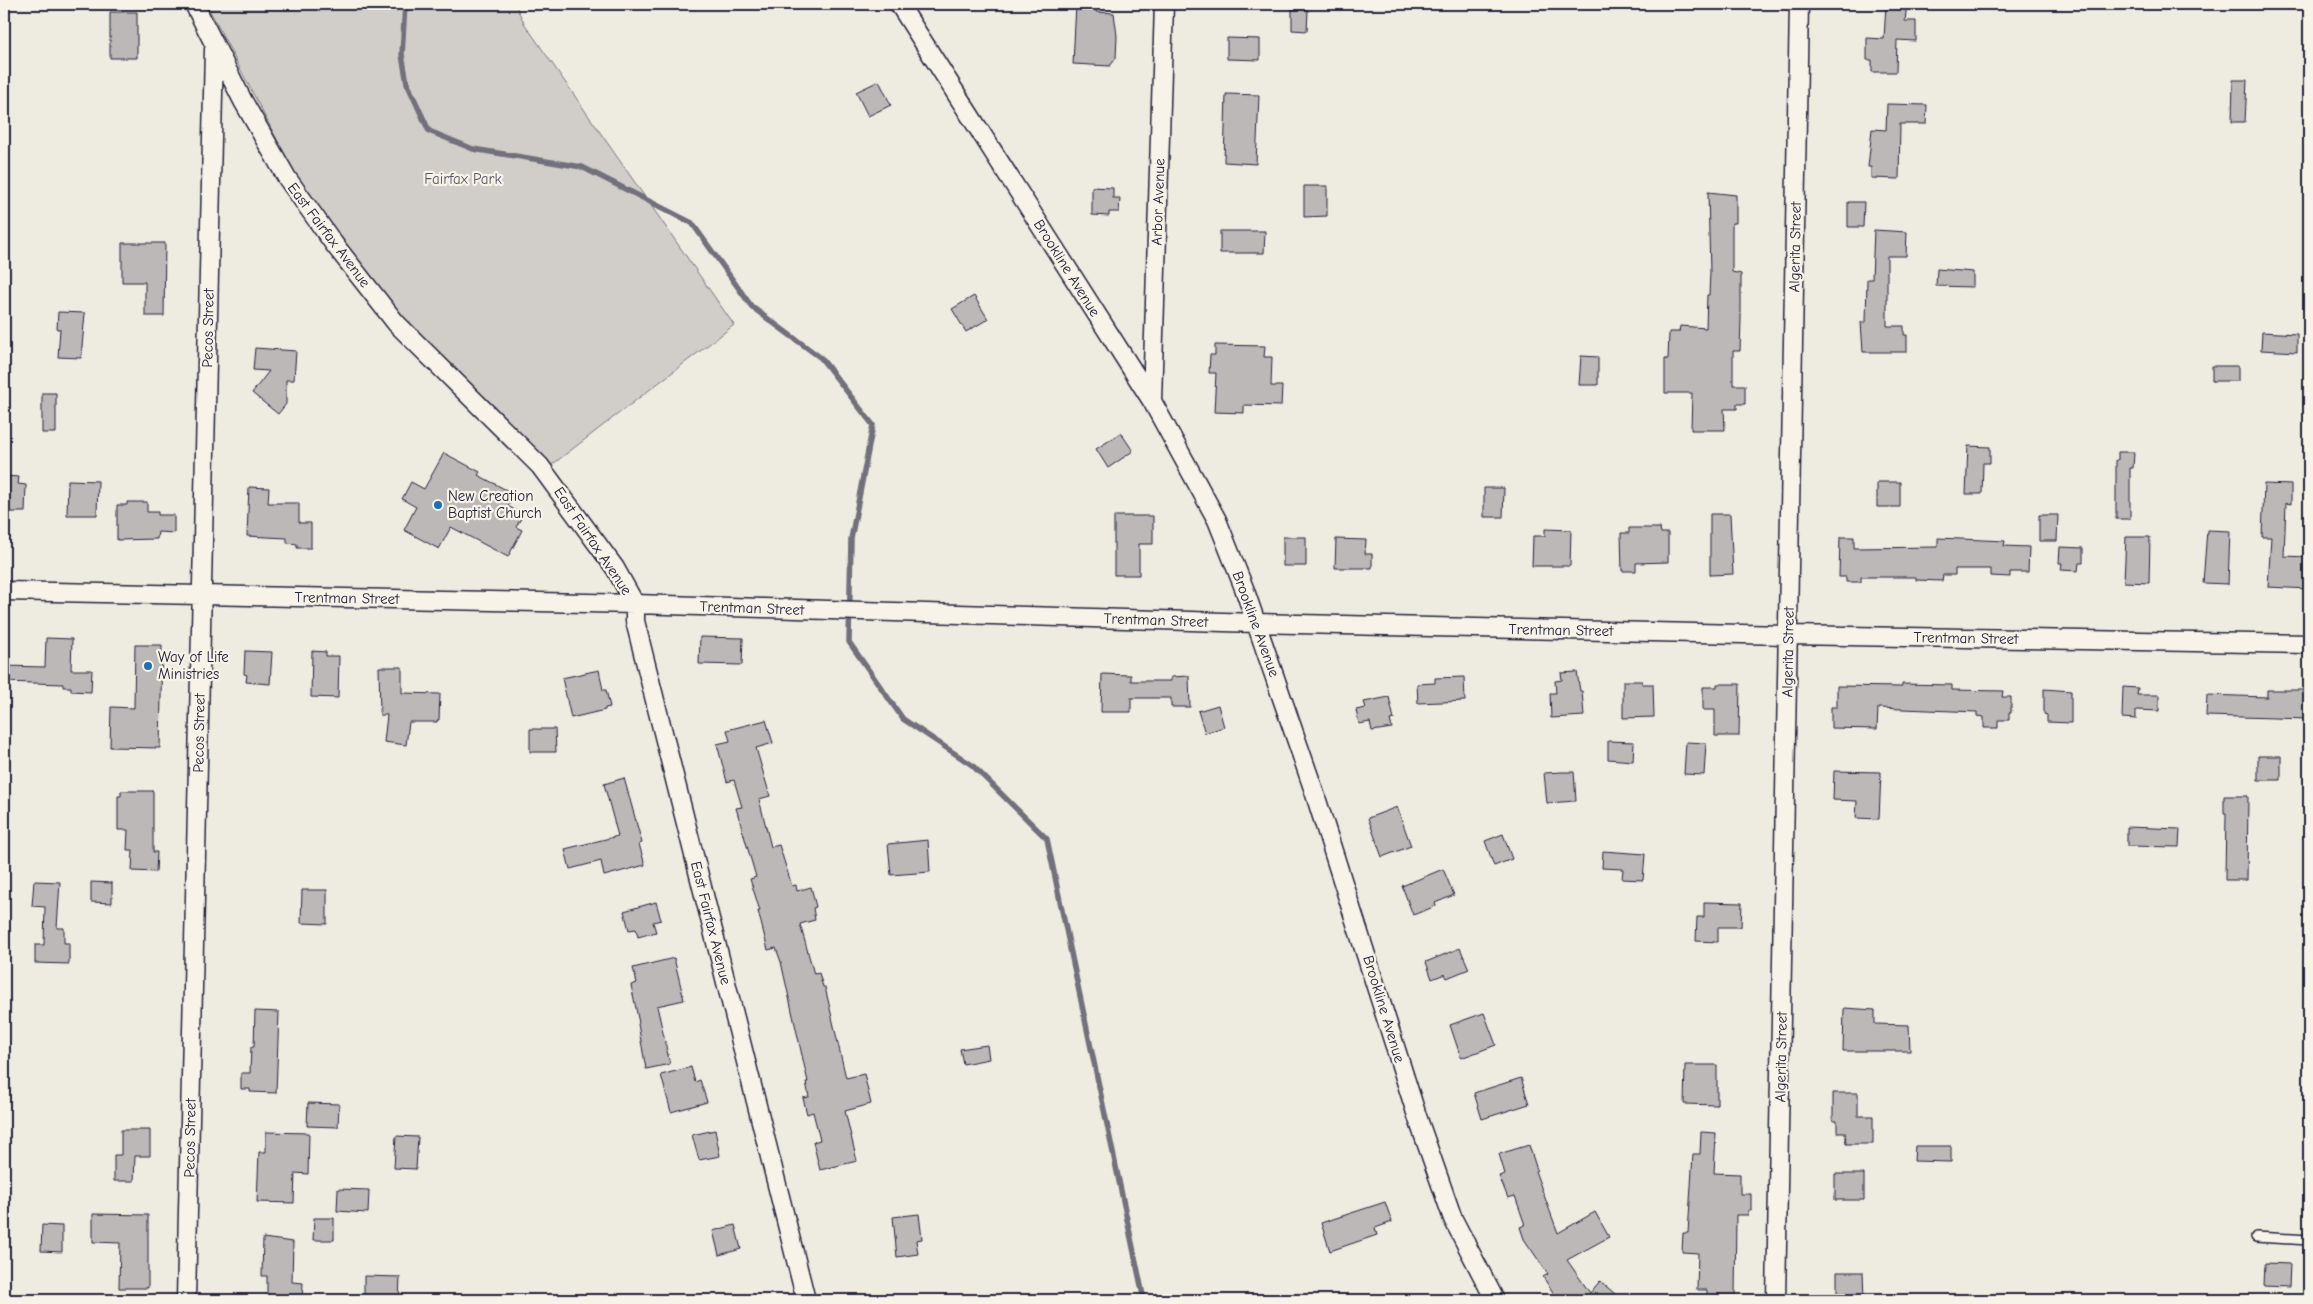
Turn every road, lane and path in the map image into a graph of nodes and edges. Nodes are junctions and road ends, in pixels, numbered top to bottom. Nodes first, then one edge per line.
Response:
1 (194, 4) edge
2 (899, 4) edge
3 (1164, 4) edge
4 (1799, 4) edge
5 (214, 45) junction
6 (1152, 401) junction
7 (4, 591) edge
8 (202, 595) junction
9 (635, 604) junction
10 (1256, 623) junction
11 (1788, 635) junction
12 (2309, 644) edge
13 (2256, 1237) dead end
14 (2309, 1240) edge
15 (186, 1300) edge
16 (806, 1300) edge
17 (1495, 1300) edge
18 (1776, 1300) edge

1 - 5 street, East Fairfax Avenue
2 - 6 street, Brookline Avenue
3 - 6 street, Arbor Avenue
4 - 11 street, Algerita Street
5 - 8 street, Pecos Street
5 - 9 street, East Fairfax Avenue
6 - 10 street, Brookline Avenue
7 - 8 street, Trentman Street
8 - 9 street, Trentman Street
8 - 15 street, Pecos Street
9 - 10 street, Trentman Street
9 - 16 street, East Fairfax Avenue
10 - 11 street, Trentman Street
10 - 17 street, Brookline Avenue
11 - 12 street, Trentman Street
11 - 18 street, Algerita Street
13 - 14 lane

